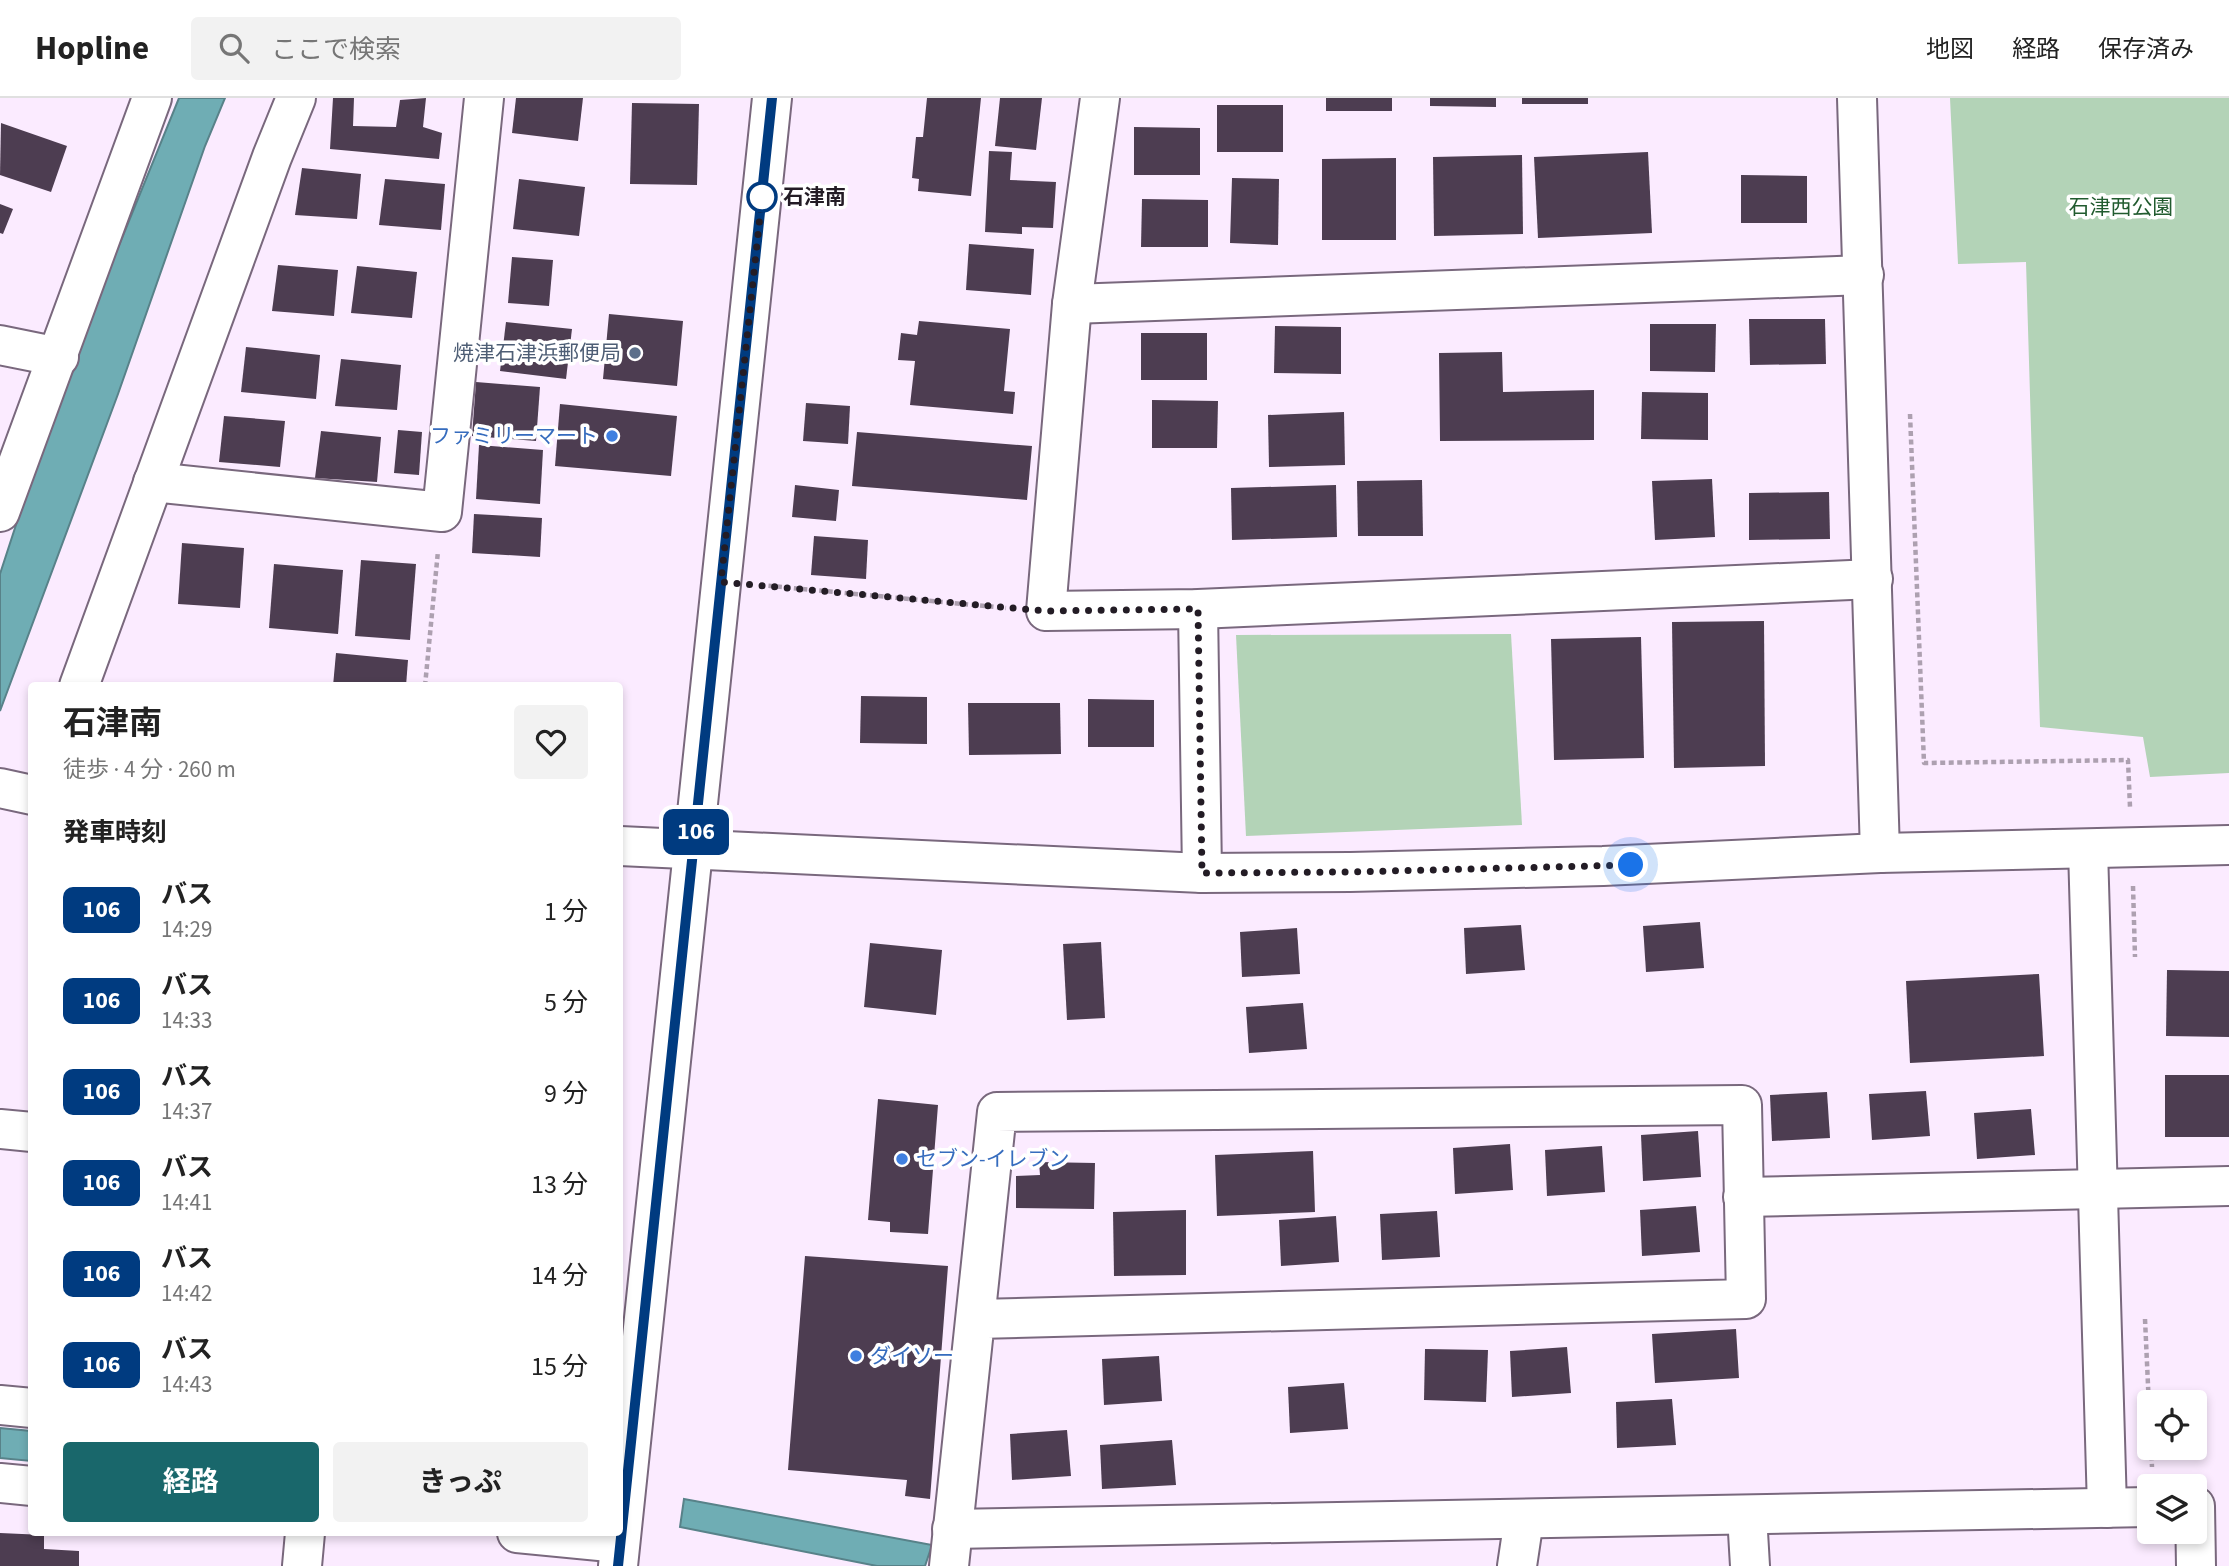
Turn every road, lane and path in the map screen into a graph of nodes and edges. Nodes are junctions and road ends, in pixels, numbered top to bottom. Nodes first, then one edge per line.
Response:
1 (152, 98) edge
2 (296, 98) edge
3 (484, 98) edge
4 (772, 98) edge
5 (1100, 98) edge
6 (1857, 98) edge
7 (1864, 275) junction
8 (1072, 304) junction
9 (0, 345) edge
10 (59, 357) junction
11 (1910, 403) dead end
12 (153, 482) junction
13 (0, 512) edge
14 (442, 512) junction
15 (1873, 579) junction
16 (721, 582) junction
17 (1198, 609) junction
18 (1046, 611) junction
19 (80, 682) edge
20 (425, 682) edge
21 (0, 788) edge
22 (28, 794) edge
23 (2229, 845) edge
24 (623, 846) edge
25 (2133, 848) junction
26 (694, 849) junction
27 (2088, 849) junction
28 (1880, 853) junction
29 (1202, 873) junction
30 (2135, 970) dead end
31 (0, 1129) edge
32 (28, 1132) edge
33 (2229, 1186) edge
34 (2099, 1188) junction
35 (1743, 1197) junction
36 (2145, 1311) dead end
37 (977, 1319) junction
38 (2148, 1390) edge
39 (0, 1405) edge
40 (28, 1408) edge
41 (0, 1483) edge
42 (28, 1486) edge
43 (2229, 1505) edge
44 (2207, 1506) edge
45 (2137, 1507) edge
46 (2106, 1508) junction
47 (1747, 1515) junction
48 (623, 1517) edge
49 (1524, 1519) junction
50 (305, 1536) edge
51 (531, 1536) edge
52 (621, 1536) edge
53 (2196, 1544) edge
54 (950, 1548) edge
55 (619, 1555) edge
56 (302, 1566) edge
57 (1517, 1566) edge
58 (1750, 1566) edge
59 (2196, 1566) edge

1 - 10 street
2 - 12 street
3 - 14 street
4 - 16 street
5 - 8 street
6 - 7 street
7 - 8 street
7 - 15 street
8 - 18 street
9 - 10 street
10 - 13 street
11 - 25 path
12 - 14 street
12 - 19 street
14 - 20 path
15 - 17 street
15 - 28 street
16 - 18 path
16 - 26 street
17 - 18 street
17 - 29 street
21 - 22 street
23 - 25 street
24 - 26 street
25 - 27 street
25 - 30 path
26 - 29 street
26 - 48 street
27 - 28 street
27 - 34 street
28 - 29 street
31 - 32 street
33 - 34 street
34 - 35 street
34 - 46 street
35 - 37 street
35 - 37 street
36 - 38 path
37 - 54 street
39 - 40 street
41 - 42 street
43 - 44 street
45 - 46 street
46 - 47 street
47 - 49 street
47 - 58 street
49 - 54 street
49 - 57 street
50 - 56 street
51 - 55 street
52 - 55 street
53 - 59 street

